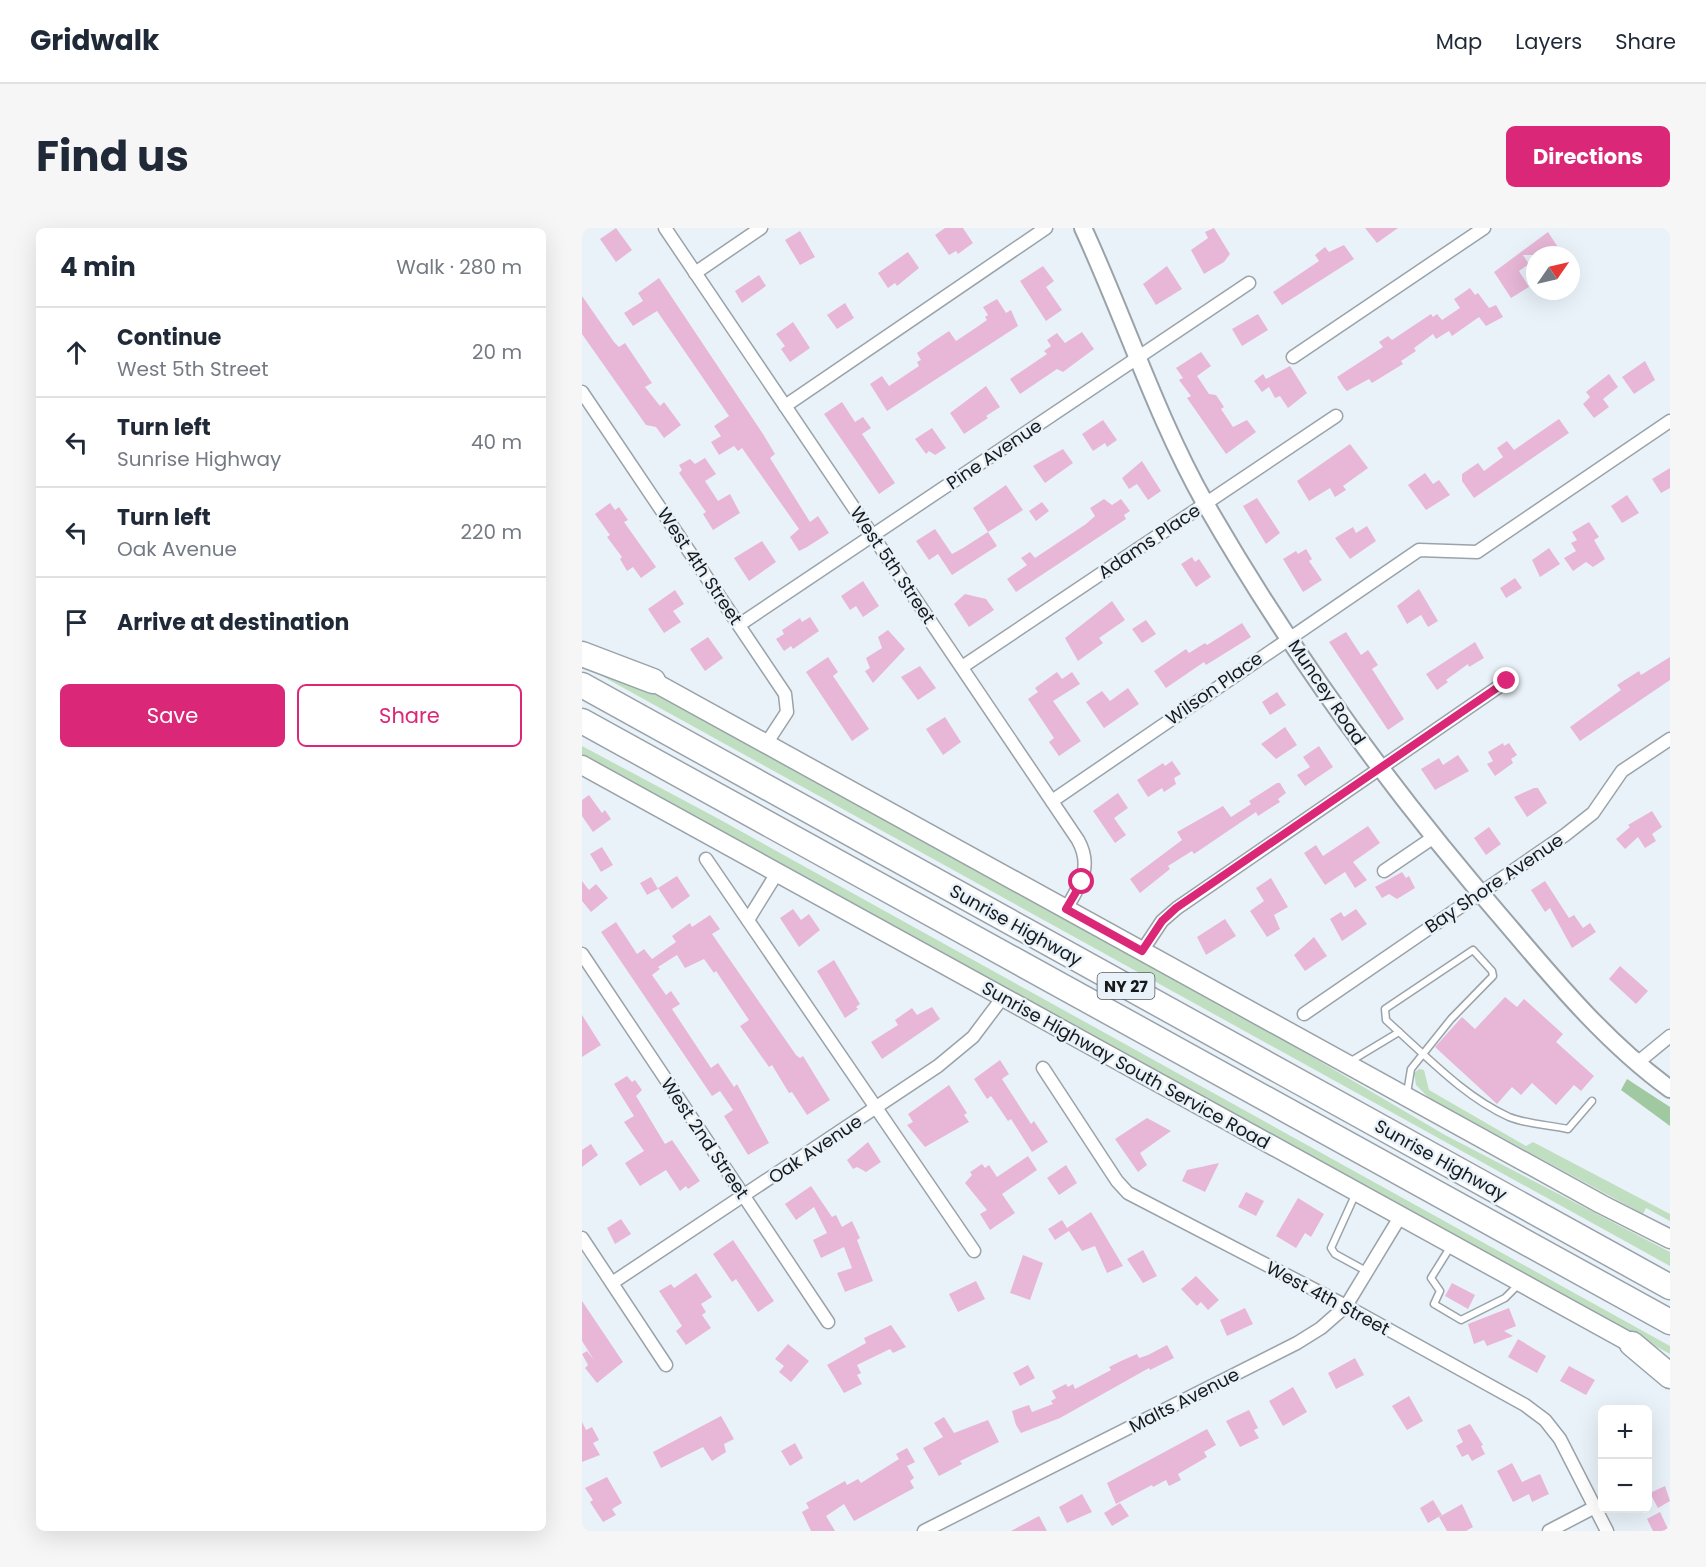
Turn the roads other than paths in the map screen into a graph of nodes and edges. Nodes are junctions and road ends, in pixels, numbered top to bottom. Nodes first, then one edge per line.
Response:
1 (665, 228) edge
2 (761, 228) edge
3 (1046, 228) edge
4 (1083, 228) edge
5 (1484, 228) edge
6 (695, 273) junction
7 (1249, 283) dead end
8 (1293, 357) dead end
9 (1137, 358) junction
10 (582, 392) edge
11 (785, 405) junction
12 (1336, 416) dead end
13 (1670, 421) edge
14 (1205, 503) junction
15 (873, 536) junction
16 (739, 625) junction
17 (1289, 637) junction
18 (582, 643) edge
19 (582, 654) edge
20 (962, 667) junction
21 (653, 681) junction
22 (1507, 681) dead end
23 (582, 685) edge
24 (582, 721) edge
25 (1670, 739) edge
26 (766, 744) junction
27 (582, 765) edge
28 (1379, 767) junction
29 (1052, 801) junction
30 (1434, 837) junction
31 (706, 859) dead end
32 (1384, 871) dead end
33 (777, 873) junction
34 (1479, 892) junction
35 (1066, 909) junction
36 (748, 920) junction
37 (1142, 951) junction
38 (582, 954) edge
39 (1003, 997) junction
40 (1304, 1014) dead end
41 (1399, 1032) junction
42 (1670, 1036) edge
43 (1424, 1054) junction
44 (1636, 1063) junction
45 (1347, 1064) junction
46 (1043, 1068) dead end
47 (1670, 1089) edge
48 (1406, 1097) junction
49 (1592, 1101) dead end
50 (875, 1108) junction
51 (1356, 1193) junction
52 (744, 1197) junction
53 (1401, 1217) junction
54 (582, 1238) edge
55 (1670, 1239) edge
56 (1452, 1245) junction
57 (974, 1251) dead end
58 (1367, 1272) junction
59 (1520, 1282) junction
60 (612, 1283) junction
61 (1670, 1287) edge
62 (1346, 1306) junction
63 (828, 1322) dead end
64 (1670, 1322) edge
65 (1632, 1344) junction
66 (666, 1365) dead end
67 (1670, 1366) edge
68 (1670, 1376) edge
69 (1595, 1507) junction
70 (924, 1531) edge
71 (1549, 1531) edge
72 (1607, 1531) edge

1 - 6 street, West 5th Street
2 - 6 street
3 - 11 street
4 - 9 street, Muncey Road
5 - 8 street
6 - 11 street, West 5th Street
7 - 9 street, Pine Avenue
9 - 14 street, Muncey Road
9 - 15 street, Pine Avenue
10 - 16 street, West 4th Street
11 - 15 street, West 5th Street
12 - 14 street, Adams Place
13 - 17 street, Wilson Place
14 - 17 street, Muncey Road
14 - 20 street, Adams Place
15 - 16 street, Pine Avenue
15 - 20 street, West 5th Street
16 - 26 street, West 4th Street
17 - 28 street, Muncey Road
17 - 29 street, Wilson Place
18 - 21 main road, Sunrise Highway
19 - 21 highway
20 - 29 street, West 5th Street
21 - 26 main road, Sunrise Highway
22 - 28 street
23 - 61 highway, Sunrise Highway / NY 27
24 - 64 highway, Sunrise Highway / NY 27
25 - 34 street, Bay Shore Avenue
26 - 35 main road, Sunrise Highway
27 - 33 main road, Sunrise Highway South Service Road
28 - 30 street, Muncey Road
28 - 37 street
29 - 35 street, West 5th Street
30 - 32 street
30 - 34 street, Muncey Road
31 - 36 street
33 - 36 street
33 - 39 main road, Sunrise Highway South Service Road
34 - 40 street, Bay Shore Avenue
34 - 44 street, Muncey Road
35 - 37 main road, Sunrise Highway
36 - 50 street
37 - 45 main road, Sunrise Highway
38 - 52 street, West 2nd Street
39 - 50 street, Oak Avenue
39 - 51 main road, Sunrise Highway South Service Road
41 - 43 lane
41 - 43 lane
41 - 45 lane
42 - 44 street
43 - 48 lane
43 - 49 lane
44 - 47 street, Muncey Road
45 - 48 main road, Sunrise Highway
46 - 62 street, West 4th Street
48 - 55 main road, Sunrise Highway
50 - 52 street, Oak Avenue
50 - 57 street
51 - 53 main road, Sunrise Highway South Service Road
51 - 58 lane
52 - 60 street, Oak Avenue
52 - 63 street, West 2nd Street
53 - 56 main road, Sunrise Highway South Service Road
53 - 58 street, Malts Avenue
54 - 60 street
56 - 59 main road, Sunrise Highway South Service Road
56 - 59 lane
58 - 62 street, Malts Avenue
59 - 65 main road, Sunrise Highway South Service Road
60 - 66 street
62 - 69 street, West 4th Street
62 - 70 street, Malts Avenue
65 - 67 main road, Sunrise Highway South Service Road
65 - 68 highway
69 - 71 street
69 - 72 street, West 4th Street

